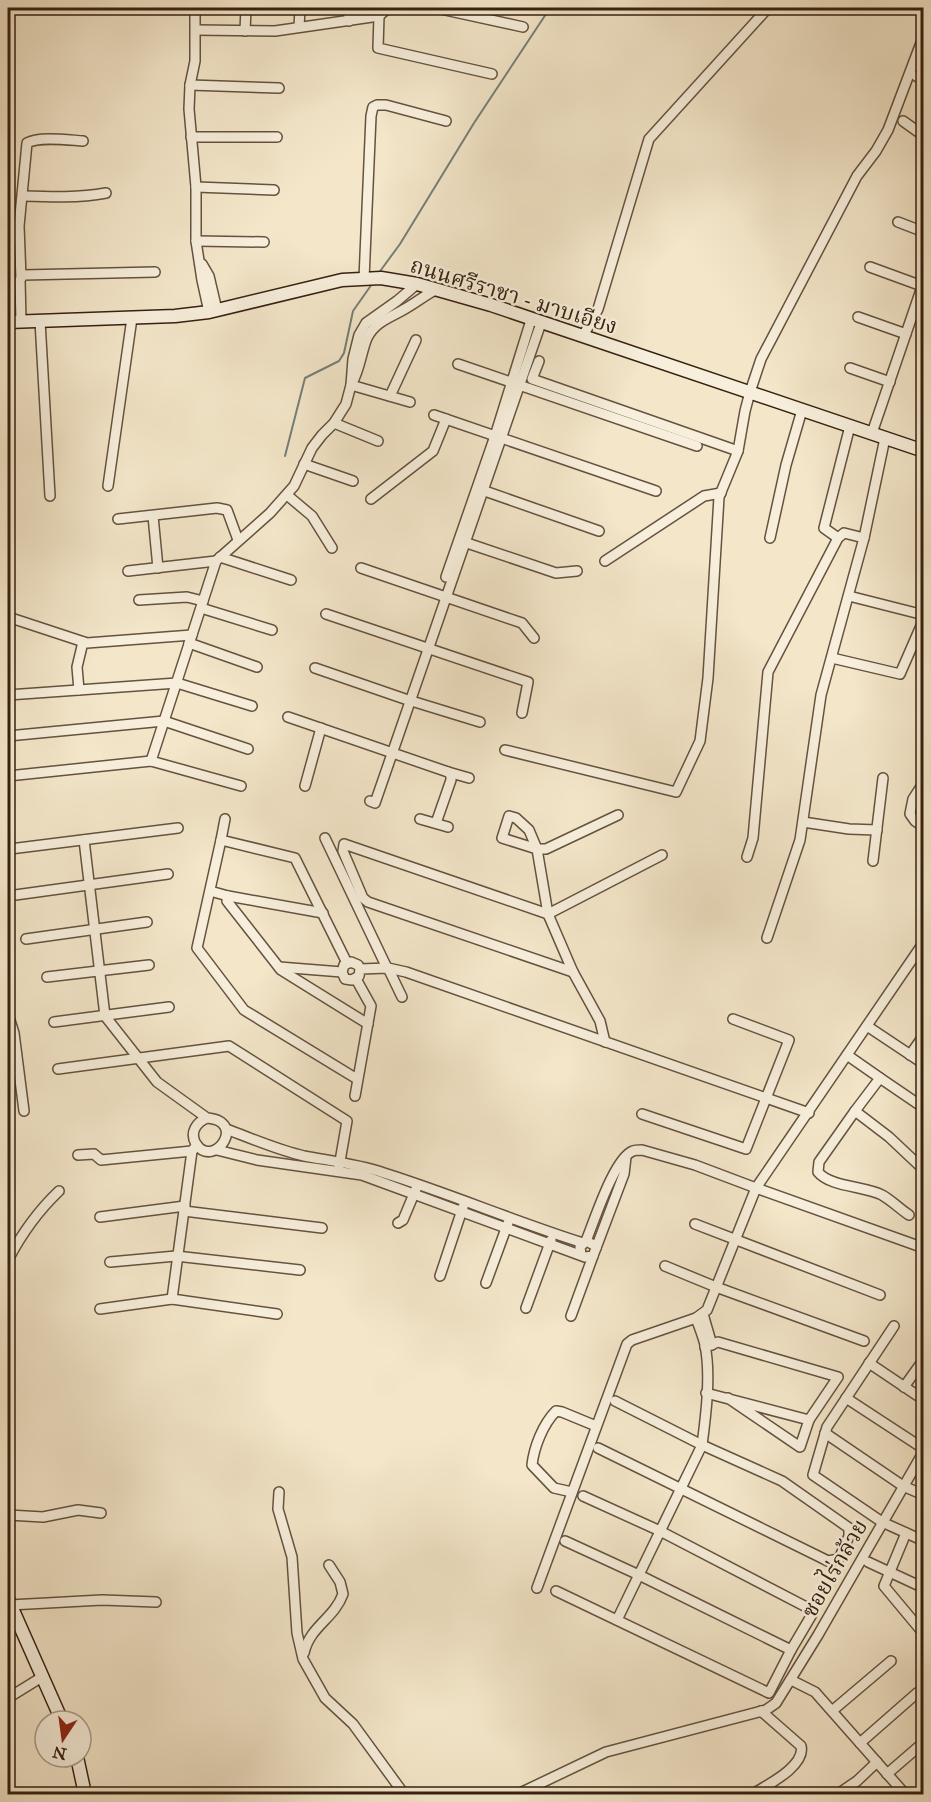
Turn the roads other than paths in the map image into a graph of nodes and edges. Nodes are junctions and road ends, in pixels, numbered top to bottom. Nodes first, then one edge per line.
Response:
1 (195, 8) edge
2 (246, 8) edge
3 (300, 8) edge
4 (349, 8) edge
5 (388, 8) edge
6 (436, 8) edge
7 (768, 8) edge
8 (379, 16) junction
9 (349, 21) junction
10 (299, 27) junction
11 (523, 27) dead end
12 (196, 30) junction
13 (245, 31) junction
14 (924, 35) edge
15 (492, 74) dead end
16 (190, 85) junction
17 (279, 88) dead end
18 (447, 121) dead end
19 (903, 122) dead end
20 (924, 136) edge
21 (191, 137) junction
22 (277, 137) dead end
23 (83, 141) dead end
24 (196, 187) junction
25 (274, 190) dead end
26 (106, 194) dead end
27 (23, 195) junction
28 (898, 222) dead end
29 (924, 232) edge
30 (196, 242) junction
31 (264, 242) dead end
32 (870, 267) dead end
33 (155, 272) dead end
34 (21, 278) junction
35 (364, 279) junction
36 (417, 284) junction
37 (923, 284) edge
38 (435, 290) junction
39 (213, 311) junction
40 (858, 317) dead end
41 (132, 318) junction
42 (21, 321) junction
43 (40, 321) junction
44 (536, 321) junction
45 (8, 322) edge
46 (906, 334) junction
47 (583, 336) junction
48 (416, 340) dead end
49 (538, 361) dead end
50 (459, 364) dead end
51 (850, 368) dead end
52 (890, 382) junction
53 (515, 383) junction
54 (351, 385) junction
55 (750, 392) junction
56 (390, 396) junction
57 (410, 402) dead end
58 (802, 410) junction
59 (434, 415) dead end
60 (446, 419) junction
61 (334, 423) junction
62 (850, 426) junction
63 (872, 433) junction
64 (498, 437) junction
65 (885, 438) junction
66 (378, 441) dead end
67 (697, 446) dead end
68 (923, 447) edge
69 (738, 451) junction
70 (304, 464) junction
71 (353, 481) dead end
72 (108, 486) dead end
73 (480, 489) junction
74 (656, 491) dead end
75 (721, 493) junction
76 (286, 495) junction
77 (50, 496) dead end
78 (371, 500) dead end
79 (153, 516) junction
80 (118, 519) dead end
81 (599, 531) dead end
82 (770, 538) dead end
83 (838, 538) junction
84 (864, 538) junction
85 (238, 540) junction
86 (461, 542) junction
87 (332, 548) dead end
88 (218, 559) junction
89 (605, 561) dead end
90 (158, 568) junction
91 (361, 568) dead end
92 (128, 571) dead end
93 (577, 571) dead end
94 (291, 580) dead end
95 (443, 596) junction
96 (849, 596) junction
97 (139, 600) dead end
98 (202, 605) junction
99 (326, 614) dead end
100 (924, 617) edge
101 (8, 620) edge
102 (272, 630) dead end
103 (534, 638) dead end
104 (190, 639) junction
105 (83, 642) junction
106 (425, 649) junction
107 (832, 658) junction
108 (257, 667) dead end
109 (315, 668) dead end
110 (177, 683) junction
111 (79, 690) junction
112 (8, 695) edge
113 (408, 700) junction
114 (252, 706) dead end
115 (522, 713) dead end
116 (288, 717) dead end
117 (164, 721) junction
118 (480, 722) dead end
119 (321, 728) junction
120 (8, 736) edge
121 (248, 749) dead end
122 (505, 750) dead end
123 (390, 752) junction
124 (151, 761) junction
125 (448, 772) junction
126 (8, 776) edge
127 (469, 778) dead end
128 (884, 778) dead end
129 (924, 782) edge
130 (242, 786) dead end
131 (305, 786) dead end
132 (618, 815) dead end
133 (225, 819) dead end
134 (420, 819) dead end
135 (803, 822) junction
136 (436, 823) junction
137 (448, 827) dead end
138 (924, 827) edge
139 (178, 828) dead end
140 (877, 830) junction
141 (325, 838) dead end
142 (84, 840) junction
143 (221, 840) junction
144 (10, 849) dead end
145 (662, 855) dead end
146 (747, 857) dead end
147 (873, 861) dead end
148 (168, 874) dead end
149 (89, 884) junction
150 (210, 891) junction
151 (8, 896) edge
152 (228, 896) junction
153 (323, 913) junction
154 (548, 914) junction
155 (147, 922) dead end
156 (94, 929) junction
157 (767, 938) dead end
158 (26, 939) dead end
159 (924, 942) edge
160 (347, 963) junction
161 (149, 965) dead end
162 (279, 967) junction
163 (387, 968) junction
164 (360, 969) junction
165 (99, 971) junction
166 (342, 972) junction
167 (573, 972) junction
168 (47, 977) dead end
169 (356, 979) junction
170 (402, 997) dead end
171 (169, 1007) dead end
172 (8, 1014) edge
173 (105, 1016) junction
174 (733, 1019) dead end
175 (54, 1022) dead end
176 (368, 1024) junction
177 (867, 1026) junction
178 (924, 1035) edge
179 (605, 1042) junction
180 (847, 1055) junction
181 (910, 1055) junction
182 (138, 1057) junction
183 (924, 1064) edge
184 (58, 1069) dead end
185 (880, 1078) junction
186 (357, 1079) junction
187 (355, 1096) dead end
188 (765, 1098) junction
189 (924, 1108) edge
190 (24, 1111) dead end
191 (855, 1111) junction
192 (808, 1113) junction
193 (642, 1114) dead end
194 (207, 1118) junction
195 (226, 1129) junction
196 (195, 1148) junction
197 (217, 1150) junction
198 (78, 1155) dead end
199 (627, 1155) junction
200 (340, 1161) junction
201 (924, 1170) edge
202 (338, 1172) junction
203 (756, 1188) junction
204 (416, 1189) junction
205 (59, 1191) dead end
206 (463, 1207) junction
207 (184, 1209) junction
208 (909, 1215) dead end
209 (100, 1217) dead end
210 (398, 1223) dead end
211 (508, 1223) junction
212 (695, 1224) dead end
213 (322, 1228) dead end
214 (552, 1239) junction
215 (735, 1240) junction
216 (584, 1242) junction
217 (924, 1248) edge
218 (594, 1252) junction
219 (581, 1255) junction
220 (178, 1256) junction
221 (8, 1260) edge
222 (110, 1262) dead end
223 (665, 1266) dead end
224 (300, 1270) dead end
225 (440, 1276) dead end
226 (486, 1283) dead end
227 (716, 1287) junction
228 (880, 1295) dead end
229 (172, 1299) junction
230 (526, 1308) dead end
231 (100, 1309) dead end
232 (277, 1314) dead end
233 (572, 1316) dead end
234 (700, 1316) junction
235 (894, 1326) dead end
236 (864, 1341) dead end
237 (709, 1346) junction
238 (924, 1359) edge
239 (869, 1363) junction
240 (904, 1387) junction
241 (706, 1393) junction
242 (728, 1398) junction
243 (846, 1398) junction
244 (924, 1400) edge
245 (615, 1401) dead end
246 (809, 1420) junction
247 (596, 1426) junction
248 (825, 1433) junction
249 (702, 1445) junction
250 (598, 1448) dead end
251 (924, 1450) edge
252 (903, 1486) junction
253 (681, 1488) junction
254 (279, 1492) dead end
255 (572, 1492) junction
256 (924, 1495) edge
257 (583, 1496) dead end
258 (101, 1513) dead end
259 (8, 1515) edge
260 (882, 1522) junction
261 (660, 1531) junction
262 (906, 1533) junction
263 (565, 1541) dead end
264 (924, 1541) edge
265 (868, 1563) dead end
266 (329, 1565) dead end
267 (889, 1572) junction
268 (639, 1575) junction
269 (537, 1588) dead end
270 (924, 1588) edge
271 (556, 1591) dead end
272 (9, 1602) edge
273 (156, 1602) dead end
274 (617, 1620) junction
275 (924, 1635) edge
276 (790, 1650) junction
277 (303, 1659) junction
278 (891, 1661) dead end
279 (42, 1677) junction
280 (791, 1680) junction
281 (917, 1693) dead end
282 (8, 1698) edge
283 (57, 1709) edge
284 (761, 1711) junction
285 (832, 1711) junction
286 (924, 1742) edge
287 (860, 1743) junction
288 (876, 1762) junction
289 (80, 1769) edge
290 (887, 1774) junction
291 (86, 1794) edge
292 (404, 1794) edge
293 (518, 1794) edge
294 (753, 1794) edge
295 (838, 1794) edge
296 (905, 1794) edge

1 - 12 street
2 - 13 street
3 - 10 street
4 - 9 street
5 - 8 street
6 - 11 street
7 - 47 street
8 - 9 street
8 - 15 street
9 - 10 street
10 - 13 street
12 - 13 street
12 - 16 street
14 - 55 street
16 - 17 street
16 - 21 street
18 - 35 street
19 - 20 street
21 - 22 street
21 - 24 street
23 - 27 street
24 - 25 street
24 - 30 street
26 - 27 street
27 - 34 street
28 - 29 street
30 - 31 street
30 - 39 street
32 - 37 street
33 - 34 street
34 - 42 street
35 - 36 main road, ถนนศรีราชา - มาบเอียง
35 - 39 main road, ถนนศรีราชา - มาบเอียง
36 - 38 main road, ถนนศรีราชา - มาบเอียง
36 - 54 street
37 - 46 street
38 - 44 main road, ถนนศรีราชา - มาบเอียง
38 - 54 street
39 - 41 main road, ถนนศรีราชา - มาบเอียง
40 - 46 street
41 - 43 main road, ถนนศรีราชา - มาบเอียง
41 - 72 street
42 - 43 main road, ถนนศรีราชา - มาบเอียง
42 - 45 main road, ถนนศรีราชา - มาบเอียง
43 - 77 street
44 - 47 main road, ถนนศรีราชา - มาบเอียง
44 - 53 street
46 - 52 street
47 - 55 main road, ถนนศรีราชา - มาบเอียง
48 - 56 street
49 - 69 street
50 - 53 street
51 - 52 street
52 - 63 street
53 - 64 street
53 - 67 street
54 - 56 street
54 - 61 street
55 - 58 main road, ถนนศรีราชา - มาบเอียง
55 - 69 street
56 - 57 street
58 - 62 main road, ถนนศรีราชา - มาบเอียง
58 - 82 street
59 - 60 street
60 - 64 street
60 - 78 street
61 - 66 street
61 - 70 street
62 - 63 main road, ถนนศรีราชา - มาบเอียง
62 - 83 street
63 - 65 main road, ถนนศรีราชา - มาบเอียง
64 - 73 street
64 - 74 street
65 - 68 main road, ถนนศรีราชา - มาบเอียง
65 - 84 street
69 - 75 street
70 - 71 street
70 - 76 street
73 - 81 street
73 - 86 street
75 - 89 street
75 - 122 street
76 - 85 street
76 - 87 street
79 - 80 street
79 - 85 street
79 - 90 street
83 - 84 street
83 - 146 street
84 - 96 street
85 - 88 street
86 - 93 street
86 - 95 street
88 - 90 street
88 - 94 street
88 - 98 street
90 - 92 street
91 - 95 street
95 - 103 street
95 - 106 street
96 - 100 street
96 - 107 street
97 - 98 street
98 - 102 street
98 - 104 street
99 - 106 street
100 - 107 street
101 - 105 street
104 - 105 street
104 - 108 street
104 - 110 street
105 - 111 street
106 - 113 street
106 - 115 street
107 - 135 street
109 - 113 street
110 - 111 street
110 - 114 street
110 - 117 street
111 - 112 street
113 - 118 street
113 - 123 street
116 - 119 street
117 - 120 street
117 - 121 street
117 - 124 street
119 - 123 street
119 - 131 street
123 - 125 street
124 - 126 street
124 - 130 street
125 - 127 street
125 - 136 street
128 - 140 street
129 - 138 street
132 - 154 street
133 - 143 street
134 - 136 street
135 - 140 street
135 - 157 street
136 - 137 street
139 - 142 street
140 - 147 street
141 - 163 street
142 - 144 street
142 - 149 street
143 - 150 street
143 - 153 street
145 - 154 street
148 - 149 street
149 - 151 street
149 - 156 street
150 - 152 street
150 - 186 street
152 - 153 street
152 - 162 street
153 - 160 street
154 - 167 street
154 - 167 street
155 - 156 street
156 - 158 street
156 - 165 street
159 - 177 street
160 - 164 street
160 - 166 street
161 - 165 street
162 - 166 street
162 - 176 street
163 - 164 street
163 - 170 street
163 - 179 street
164 - 169 street
165 - 168 street
165 - 173 street
166 - 169 street
167 - 179 street
169 - 176 street
171 - 173 street
172 - 190 street
173 - 175 street
173 - 182 street
174 - 188 street
176 - 186 street
177 - 180 street
177 - 181 street
178 - 181 street
179 - 188 street
180 - 185 street
180 - 192 street
181 - 183 street
182 - 184 street
182 - 194 street
182 - 200 street
185 - 189 street
185 - 191 street
186 - 187 street
188 - 192 street
188 - 193 street
191 - 201 street
191 - 208 street
192 - 203 street
194 - 195 street
194 - 196 street
195 - 197 street
195 - 200 street
196 - 197 street
196 - 198 street
196 - 207 street
197 - 202 street
199 - 203 street
199 - 216 street
199 - 218 street
200 - 202 street
200 - 204 street
202 - 204 street
203 - 215 street
203 - 217 street
204 - 206 street
204 - 210 street
205 - 221 street
206 - 211 street
206 - 225 street
207 - 209 street
207 - 213 street
207 - 220 street
211 - 214 street
211 - 226 street
212 - 215 street
214 - 216 street
214 - 219 street
214 - 230 street
215 - 227 street
215 - 228 street
216 - 218 street
216 - 219 street
218 - 219 street
218 - 233 street
220 - 222 street
220 - 224 street
220 - 229 street
223 - 227 street
227 - 234 street
227 - 236 street
229 - 231 street
229 - 232 street
234 - 237 street
234 - 247 street
235 - 239 street
237 - 241 street
237 - 246 street
238 - 240 street
239 - 240 street
239 - 243 street
240 - 244 street
241 - 242 street
241 - 249 street
242 - 246 street
242 - 246 street
243 - 248 street
243 - 251 street
245 - 249 street
247 - 255 street
247 - 255 street
248 - 252 street
248 - 260 street
249 - 253 street
249 - 253 street
250 - 253 street
251 - 252 street, ซอยไร่กล้วย
252 - 256 street
252 - 260 street, ซอยไร่กล้วย
253 - 261 street
254 - 277 street
255 - 269 street
257 - 261 street
258 - 259 street
260 - 262 street
260 - 280 street, ซอยไร่กล้วย
261 - 268 street
261 - 276 street
262 - 264 street
262 - 267 street
263 - 268 street
265 - 267 street
266 - 277 street
267 - 270 street
267 - 275 street
268 - 274 street
268 - 276 street
271 - 274 street
272 - 273 street
272 - 279 main road
274 - 276 street
277 - 292 street
278 - 285 street
279 - 282 street
279 - 283 main road
280 - 284 street, ซอยไร่กล้วย
280 - 285 street
281 - 287 street
284 - 293 street
284 - 294 street
285 - 287 street
286 - 290 street
287 - 288 street
288 - 290 street
288 - 295 street
289 - 291 main road
290 - 296 street

